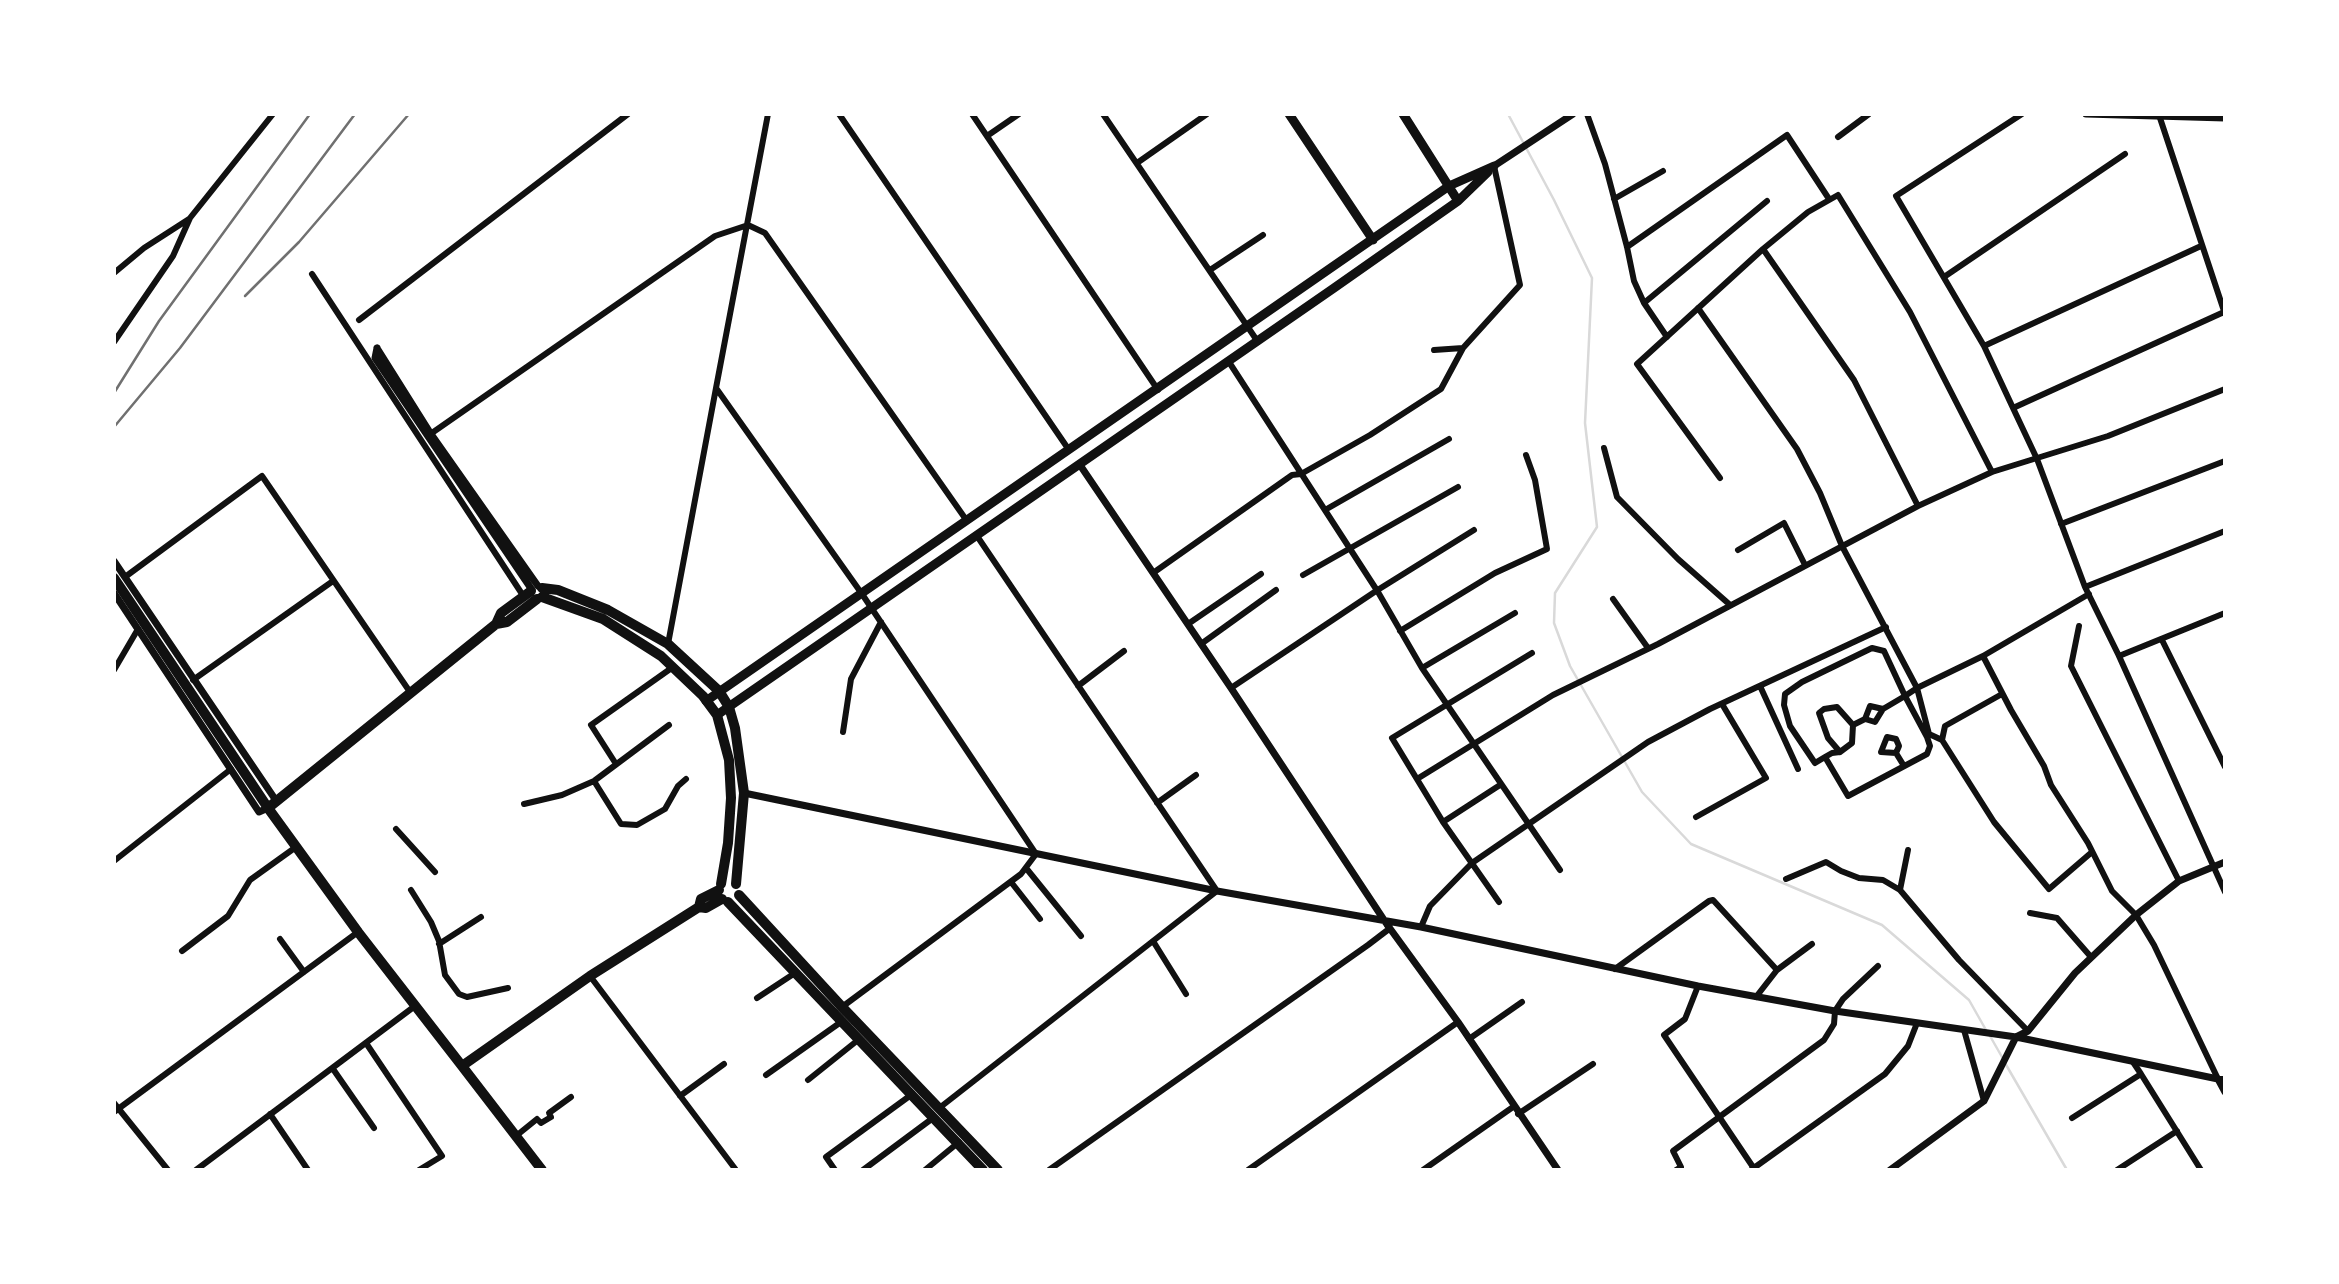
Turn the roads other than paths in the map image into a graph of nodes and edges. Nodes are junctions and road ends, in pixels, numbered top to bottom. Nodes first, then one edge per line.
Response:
1 (273, 114) edge
2 (628, 114) edge
3 (768, 114) edge
4 (839, 114) edge
5 (972, 114) edge
6 (1020, 114) edge
7 (1103, 114) edge
8 (1207, 114) edge
9 (1289, 114) edge
10 (1403, 114) edge
11 (1573, 114) edge
12 (1587, 114) edge
13 (1869, 114) edge
14 (2022, 114) edge
15 (2086, 114) edge
16 (2159, 115) edge
17 (2221, 116) edge
18 (987, 136) junction
19 (1838, 137) dead end
20 (2125, 154) dead end
21 (1137, 163) junction
22 (1494, 166) junction
23 (1663, 171) dead end
24 (1449, 186) junction
25 (1614, 199) junction
26 (1829, 199) junction
27 (1458, 201) junction
28 (1767, 201) dead end
29 (190, 218) junction
30 (748, 225) junction
31 (1263, 235) dead end
32 (1373, 240) junction
33 (2201, 246) junction
34 (1628, 247) junction
35 (1763, 249) junction
36 (1210, 270) junction
37 (114, 273) edge
38 (312, 274) dead end
39 (1944, 277) junction
40 (1644, 303) junction
41 (1698, 309) junction
42 (2225, 314) edge
43 (359, 320) dead end
44 (1248, 327) junction
45 (1667, 337) junction
46 (114, 342) edge
47 (1258, 342) junction
48 (1984, 346) junction
49 (1464, 348) junction
50 (1434, 350) dead end
51 (1229, 362) junction
52 (716, 388) junction
53 (2225, 389) edge
54 (1158, 390) junction
55 (2013, 408) junction
56 (429, 435) junction
57 (1449, 439) dead end
58 (1604, 448) dead end
59 (1070, 451) junction
60 (1526, 456) dead end
61 (2037, 459) junction
62 (2225, 461) edge
63 (1080, 465) junction
64 (1992, 472) junction
65 (1301, 474) junction
66 (1720, 478) dead end
67 (1458, 487) dead end
68 (1919, 506) junction
69 (1325, 510) junction
70 (967, 521) junction
71 (2061, 524) junction
72 (1474, 530) dead end
73 (2225, 531) edge
74 (977, 536) junction
75 (1842, 546) junction
76 (1350, 548) junction
77 (1738, 550) dead end
78 (114, 561) edge
79 (1805, 565) junction
80 (1153, 573) junction
81 (1261, 574) dead end
82 (1303, 575) dead end
83 (119, 578) edge
84 (333, 581) junction
85 (2085, 587) junction
86 (1276, 590) dead end
87 (1376, 591) junction
88 (114, 593) edge
89 (534, 594) junction
90 (862, 594) junction
91 (2089, 594) junction
92 (1613, 599) dead end
93 (1729, 604) junction
94 (872, 610) junction
95 (1515, 613) dead end
96 (2225, 613) edge
97 (881, 622) junction
98 (1188, 624) junction
99 (2079, 625) dead end
100 (1886, 627) junction
101 (138, 629) junction
102 (1400, 631) junction
103 (2162, 640) junction
104 (668, 644) junction
105 (1201, 644) junction
106 (1648, 648) junction
107 (1124, 651) dead end
108 (1532, 653) dead end
109 (1983, 656) junction
110 (2119, 656) junction
111 (673, 667) junction
112 (1422, 668) junction
113 (114, 670) edge
114 (193, 680) junction
115 (1078, 686) junction
116 (1760, 686) junction
117 (1231, 688) junction
118 (1917, 688) junction
119 (719, 691) junction
120 (410, 692) junction
121 (2003, 694) junction
122 (1905, 696) junction
123 (706, 701) junction
124 (1722, 704) junction
125 (1447, 705) junction
126 (729, 707) junction
127 (1884, 709) junction
128 (717, 715) junction
129 (1865, 719) junction
130 (669, 725) dead end
131 (1853, 725) junction
132 (843, 732) dead end
133 (1942, 740) junction
134 (1473, 743) junction
135 (1840, 752) junction
136 (1896, 753) dead end
137 (1825, 757) junction
138 (616, 764) junction
139 (1904, 766) junction
140 (2225, 767) edge
141 (231, 769) junction
142 (1798, 769) dead end
143 (1196, 775) dead end
144 (686, 779) dead end
145 (1417, 779) junction
146 (594, 780) junction
147 (1500, 785) junction
148 (744, 793) junction
149 (1157, 803) junction
150 (524, 804) dead end
151 (272, 805) junction
152 (1696, 817) dead end
153 (1443, 822) junction
154 (1527, 825) junction
155 (396, 829) dead end
156 (296, 847) junction
157 (1909, 850) dead end
158 (2092, 852) junction
159 (1036, 854) junction
160 (114, 861) edge
161 (2225, 862) edge
162 (1472, 863) junction
163 (2215, 866) junction
164 (1026, 868) junction
165 (1560, 870) dead end
166 (435, 872) dead end
167 (1786, 879) dead end
168 (2179, 881) junction
169 (1011, 882) junction
170 (411, 890) dead end
171 (737, 890) junction
172 (1900, 890) junction
173 (1217, 891) junction
174 (2225, 892) edge
175 (722, 894) junction
176 (1499, 902) dead end
177 (2030, 913) dead end
178 (2136, 915) junction
179 (481, 917) dead end
180 (1040, 919) dead end
181 (1386, 923) junction
182 (1421, 928) junction
183 (358, 932) junction
184 (1081, 936) dead end
185 (280, 939) dead end
186 (1153, 941) junction
187 (439, 944) junction
188 (1812, 944) dead end
189 (181, 951) dead end
190 (2091, 957) junction
191 (1878, 967) dead end
192 (1615, 968) junction
193 (1777, 970) junction
194 (304, 972) junction
195 (794, 973) junction
196 (590, 976) junction
197 (1698, 986) junction
198 (508, 988) dead end
199 (1186, 994) dead end
200 (1756, 997) junction
201 (757, 998) dead end
202 (1522, 1003) dead end
203 (415, 1006) junction
204 (842, 1007) junction
205 (1835, 1011) junction
206 (841, 1022) junction
207 (1458, 1022) junction
208 (1917, 1023) junction
209 (1967, 1031) junction
210 (2028, 1031) junction
211 (1469, 1039) junction
212 (858, 1040) junction
213 (2014, 1041) junction
214 (366, 1043) junction
215 (2133, 1062) junction
216 (724, 1064) dead end
217 (1593, 1064) dead end
218 (463, 1066) junction
219 (333, 1069) junction
220 (2141, 1074) junction
221 (766, 1075) dead end
222 (2222, 1079) edge
223 (807, 1080) dead end
224 (2225, 1092) edge
225 (911, 1095) junction
226 (680, 1096) junction
227 (571, 1097) dead end
228 (1984, 1101) junction
229 (115, 1108) edge
230 (1516, 1110) junction
231 (270, 1114) junction
232 (934, 1114) junction
233 (1721, 1117) junction
234 (2072, 1118) dead end
235 (374, 1128) dead end
236 (2177, 1131) junction
237 (516, 1136) junction
238 (962, 1140) junction
239 (168, 1170) edge
240 (196, 1170) edge
241 (308, 1170) edge
242 (419, 1170) edge
243 (541, 1170) edge
244 (736, 1170) edge
245 (835, 1170) edge
246 (863, 1170) edge
247 (925, 1170) edge
248 (983, 1170) edge
249 (998, 1170) edge
250 (1049, 1170) edge
251 (1248, 1170) edge
252 (1423, 1170) edge
253 (1558, 1170) edge
254 (1676, 1170) edge
255 (1753, 1170) edge
256 (1890, 1170) edge
257 (2117, 1170) edge
258 (2201, 1170) edge

1 - 29 street
2 - 43 street
3 - 30 street
4 - 59 street
5 - 18 street
6 - 18 street
7 - 21 street
8 - 21 street
9 - 32 main road
10 - 24 main road
11 - 22 street
12 - 25 street
13 - 19 street
14 - 39 street
15 - 16 street
16 - 17 street
16 - 33 street
18 - 54 street
20 - 39 street
21 - 36 street
22 - 24 main road
22 - 27 main road
22 - 49 street
23 - 25 street
24 - 27 main road
24 - 32 main road
25 - 34 street
26 - 34 street
26 - 35 street
26 - 64 street
27 - 47 main road
28 - 40 street
29 - 37 street
29 - 46 street
30 - 52 street
30 - 56 street
30 - 70 street
31 - 36 street
32 - 44 main road
33 - 42 street
33 - 48 street
34 - 40 street
35 - 41 street
35 - 68 street
36 - 44 street
38 - 89 street
39 - 48 street
40 - 45 street
41 - 45 street
41 - 75 street
42 - 55 street
44 - 47 street
44 - 54 main road
45 - 66 street
47 - 51 main road
48 - 55 street
49 - 50 street
49 - 65 street
51 - 63 main road
51 - 65 street
52 - 90 street
52 - 104 street
53 - 61 street
54 - 59 main road
55 - 61 street
56 - 56 street
56 - 89 street
57 - 69 street
58 - 93 street
59 - 70 main road
60 - 102 street
61 - 64 street
61 - 71 street
62 - 71 street
63 - 74 main road
63 - 80 street
64 - 68 street
65 - 69 street
65 - 80 street
67 - 76 street
68 - 75 street
69 - 76 street
70 - 90 main road
71 - 85 street
72 - 87 street
73 - 85 street
74 - 94 main road
74 - 115 street
75 - 79 street
75 - 100 street
76 - 82 street
76 - 87 street
77 - 79 street
78 - 83 street
79 - 93 street
80 - 98 street
81 - 98 street
83 - 84 street
83 - 114 street
83 - 151 main road
84 - 114 street
84 - 120 street
85 - 91 street
86 - 105 street
87 - 102 street
87 - 117 street
88 - 101 street
89 - 104 main road
89 - 111 main road
89 - 120 main road
90 - 94 street
90 - 119 main road
91 - 109 street
91 - 110 street
92 - 106 street
93 - 106 street
94 - 97 street
94 - 126 main road
95 - 112 street
96 - 103 street
97 - 132 street
97 - 159 street
98 - 105 street
99 - 168 street
100 - 116 street
100 - 118 street
101 - 113 street
101 - 141 street
102 - 112 street
103 - 110 street
103 - 140 street
104 - 119 main road
105 - 117 street
106 - 134 street
107 - 115 street
108 - 125 street
109 - 118 street
109 - 121 street
110 - 163 street
111 - 123 main road
111 - 138 street
112 - 125 street
114 - 151 street
115 - 149 street
116 - 124 street
116 - 142 street
117 - 181 street
118 - 122 street
118 - 133 street
119 - 123 main road
119 - 126 main road
120 - 151 main road
121 - 133 street
121 - 158 street
122 - 127 street
122 - 137 street
122 - 139 street
123 - 128 main road
124 - 152 street
124 - 154 street
125 - 134 street
125 - 145 street
126 - 128 main road
126 - 148 main road
127 - 129 street
127 - 129 street
128 - 175 main road
129 - 131 street
130 - 138 street
131 - 135 street
131 - 135 street
133 - 158 street
134 - 145 street
134 - 147 street
135 - 137 street
136 - 139 street
137 - 139 street
138 - 146 street
141 - 151 street
141 - 160 street
143 - 149 street
144 - 146 street
145 - 153 street
146 - 150 street
147 - 153 street
147 - 154 street
148 - 159 street
148 - 171 main road
149 - 173 street
151 - 156 main road
153 - 162 street
154 - 162 street
154 - 165 street
155 - 166 street
156 - 183 main road
156 - 189 street
157 - 172 street
158 - 178 street
159 - 164 street
159 - 173 street
161 - 163 street
162 - 176 street
162 - 182 street
163 - 168 street
163 - 174 street
164 - 169 street
164 - 184 street
167 - 172 street
168 - 178 street
169 - 180 street
169 - 204 street
170 - 187 street
171 - 175 main road
171 - 175 main road
171 - 204 main road
172 - 210 street
173 - 181 street
173 - 186 street
175 - 195 main road
175 - 196 main road
177 - 190 street
178 - 190 street
178 - 222 street
179 - 187 street
181 - 182 street
181 - 207 street
181 - 250 street
182 - 192 street
183 - 194 street
183 - 203 main road
185 - 194 street
186 - 199 street
186 - 232 street
187 - 198 street
188 - 193 street
190 - 210 street
191 - 205 street
192 - 193 street
192 - 197 street
193 - 200 street
194 - 229 street
195 - 201 street
195 - 206 main road
196 - 218 main road
196 - 226 street
197 - 200 street
197 - 233 street
200 - 205 street
202 - 211 street
203 - 214 street
203 - 218 main road
204 - 232 main road
205 - 208 street
205 - 233 street
206 - 212 main road
206 - 221 street
207 - 211 street
207 - 251 street
208 - 209 street
208 - 255 street
209 - 213 street
209 - 228 street
210 - 213 street
211 - 230 street
212 - 223 street
212 - 225 main road
213 - 215 street
213 - 228 street
214 - 219 street
214 - 242 street
215 - 220 street
215 - 222 street
216 - 226 street
217 - 230 street
218 - 237 main road
219 - 231 street
219 - 235 street
220 - 234 street
220 - 236 street
222 - 224 street
225 - 232 main road
225 - 245 street
226 - 244 street
227 - 237 street
228 - 256 street
229 - 239 street
230 - 252 street
230 - 253 street
231 - 240 street
231 - 241 street
232 - 238 main road
232 - 246 street
233 - 254 street
233 - 255 street
236 - 257 street
236 - 258 street
237 - 243 main road
238 - 247 street
238 - 248 main road
238 - 249 main road

